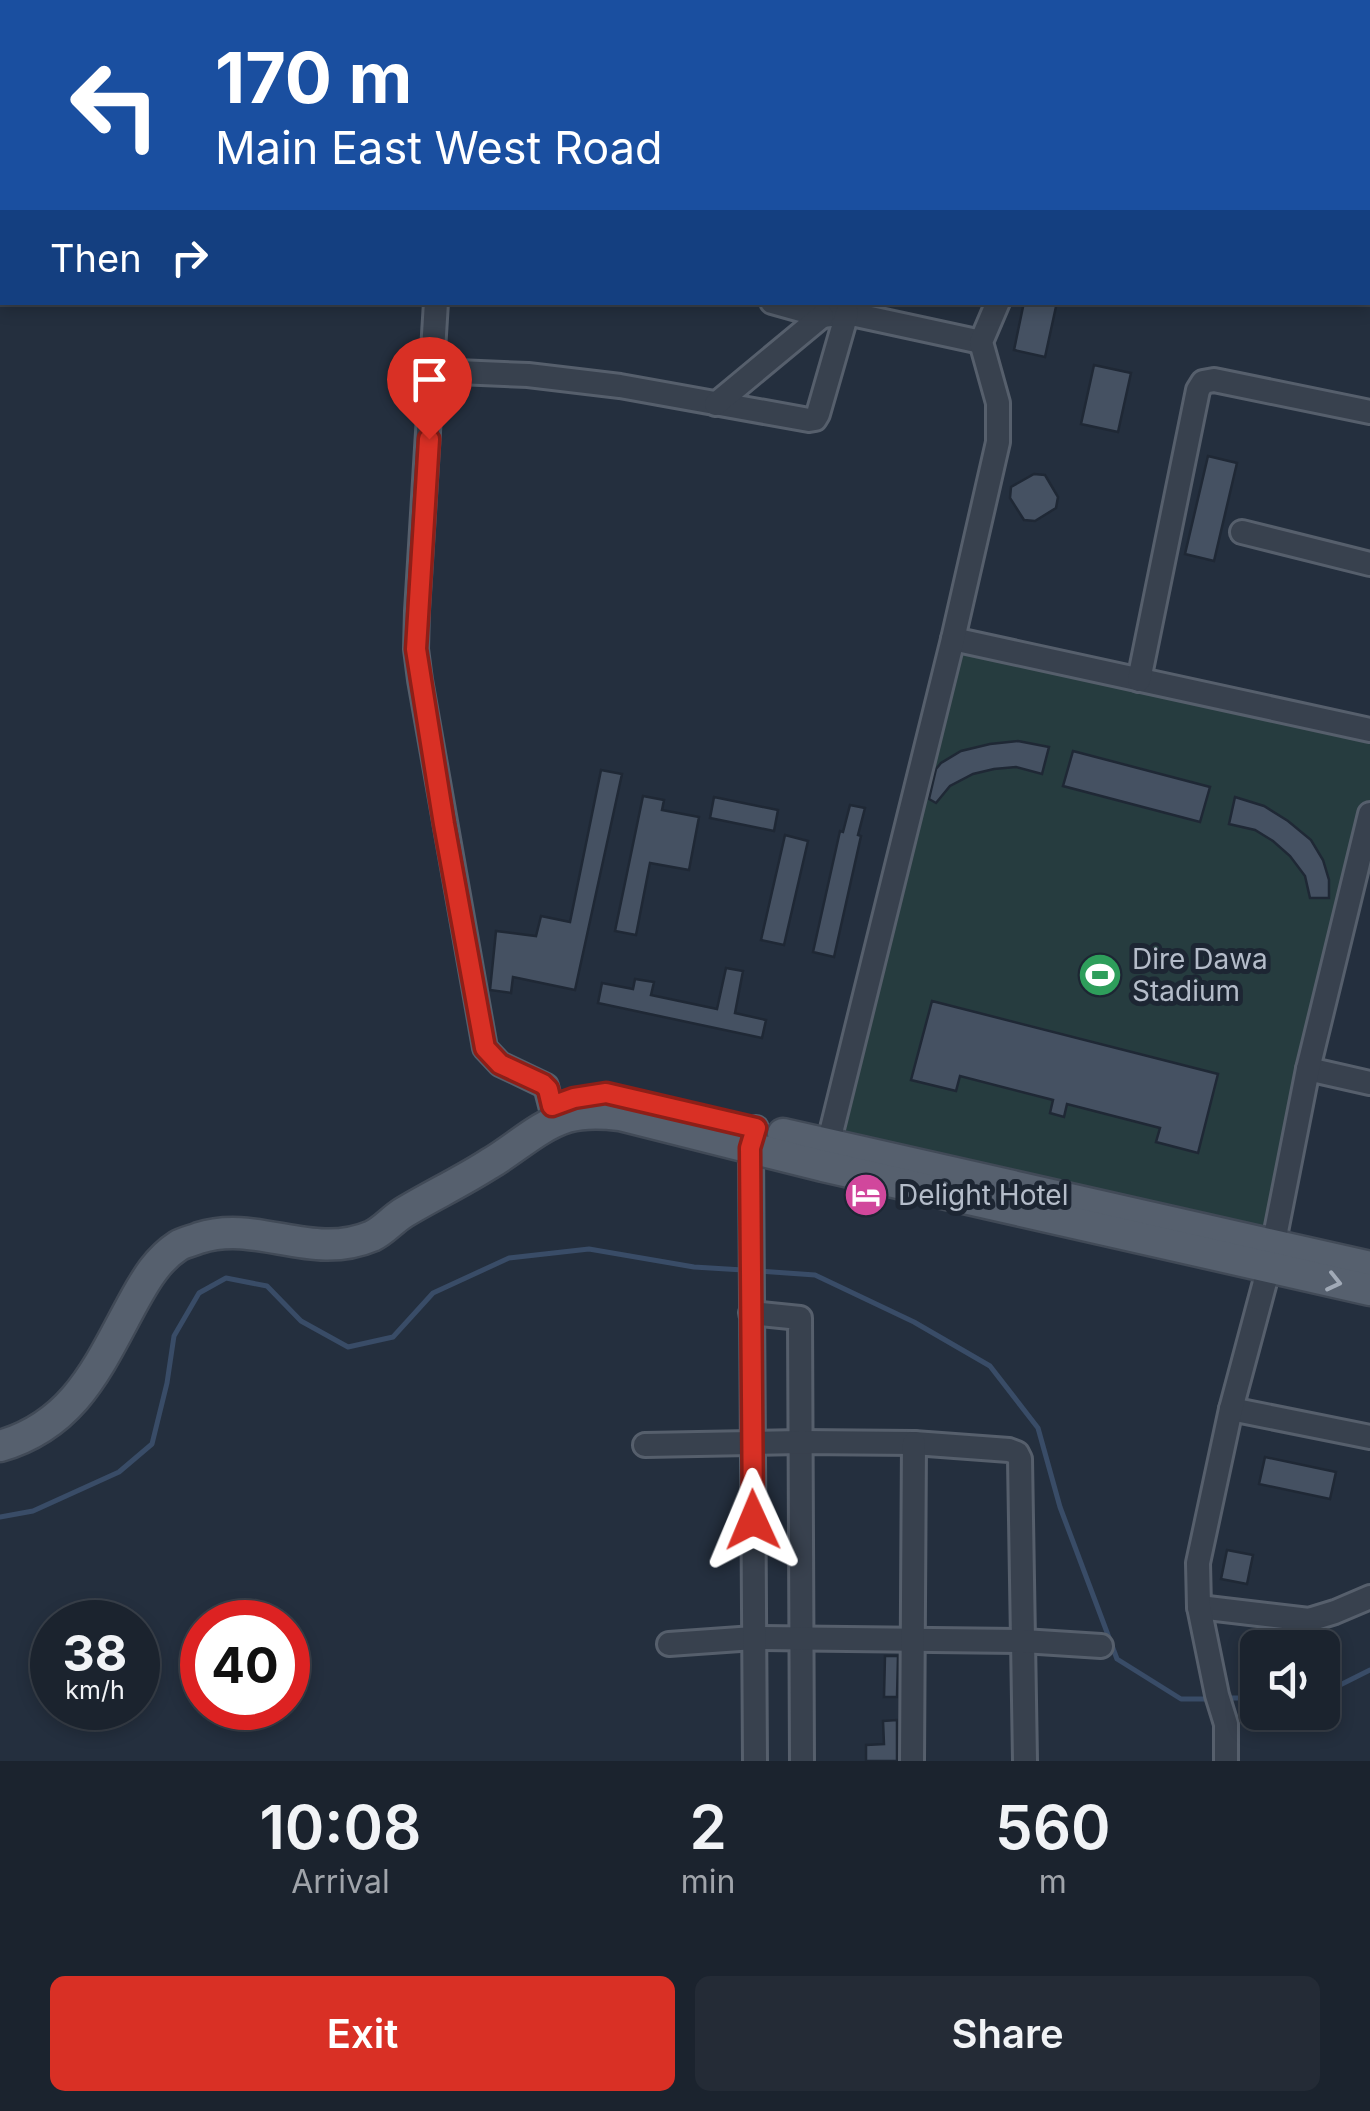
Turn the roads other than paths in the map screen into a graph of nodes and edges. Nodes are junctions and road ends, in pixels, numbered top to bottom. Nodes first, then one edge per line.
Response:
1 (436, 305) edge
2 (783, 305) edge
3 (997, 305) edge
4 (846, 313) junction
5 (822, 316) junction
6 (981, 342) junction
7 (434, 370) junction
8 (716, 404) junction
9 (1370, 412) edge
10 (1242, 532) dead end
11 (1370, 564) edge
12 (953, 639) junction
13 (1138, 680) junction
14 (1370, 730) edge
15 (1370, 814) edge
16 (1361, 883) edge
17 (1308, 1069) junction
18 (1370, 1083) edge
19 (554, 1114) junction
20 (753, 1138) junction
21 (826, 1156) junction
22 (1271, 1256) junction
23 (1370, 1266) edge
24 (1370, 1290) edge
25 (751, 1313) junction
26 (1230, 1410) junction
27 (1370, 1437) edge
28 (752, 1442) junction
29 (801, 1442) junction
30 (914, 1443) junction
31 (645, 1445) dead end
32 (0, 1446) edge
33 (1370, 1597) edge
34 (1199, 1607) junction
35 (754, 1638) junction
36 (802, 1640) junction
37 (1023, 1641) junction
38 (913, 1642) junction
39 (669, 1644) dead end
40 (1101, 1646) dead end
41 (755, 1761) edge
42 (802, 1761) edge
43 (912, 1761) edge
44 (1024, 1761) edge
45 (1226, 1761) edge

1 - 7 street
2 - 5 street
3 - 6 street
4 - 5 street
4 - 6 street
4 - 8 street
5 - 8 street
6 - 12 street
7 - 8 street
7 - 19 street
9 - 13 street
10 - 11 street
12 - 13 street
12 - 21 street
13 - 14 street
15 - 16 street
16 - 17 street
17 - 18 street
17 - 22 street
19 - 20 main road
19 - 32 main road
20 - 21 main road
20 - 25 street
21 - 22 main road
22 - 23 main road
22 -> 24 main road
22 - 26 street
25 - 28 street
25 - 29 street
26 - 27 street
26 - 34 street
28 - 29 street
28 - 31 street
28 - 35 street
29 - 30 street
29 - 36 street
30 - 37 street
30 - 38 street
33 - 34 street
34 - 45 street
35 - 36 street
35 - 39 street
35 - 41 street
36 - 38 street
36 - 42 street
37 - 38 street
37 - 40 street
37 - 44 street
38 - 43 street

